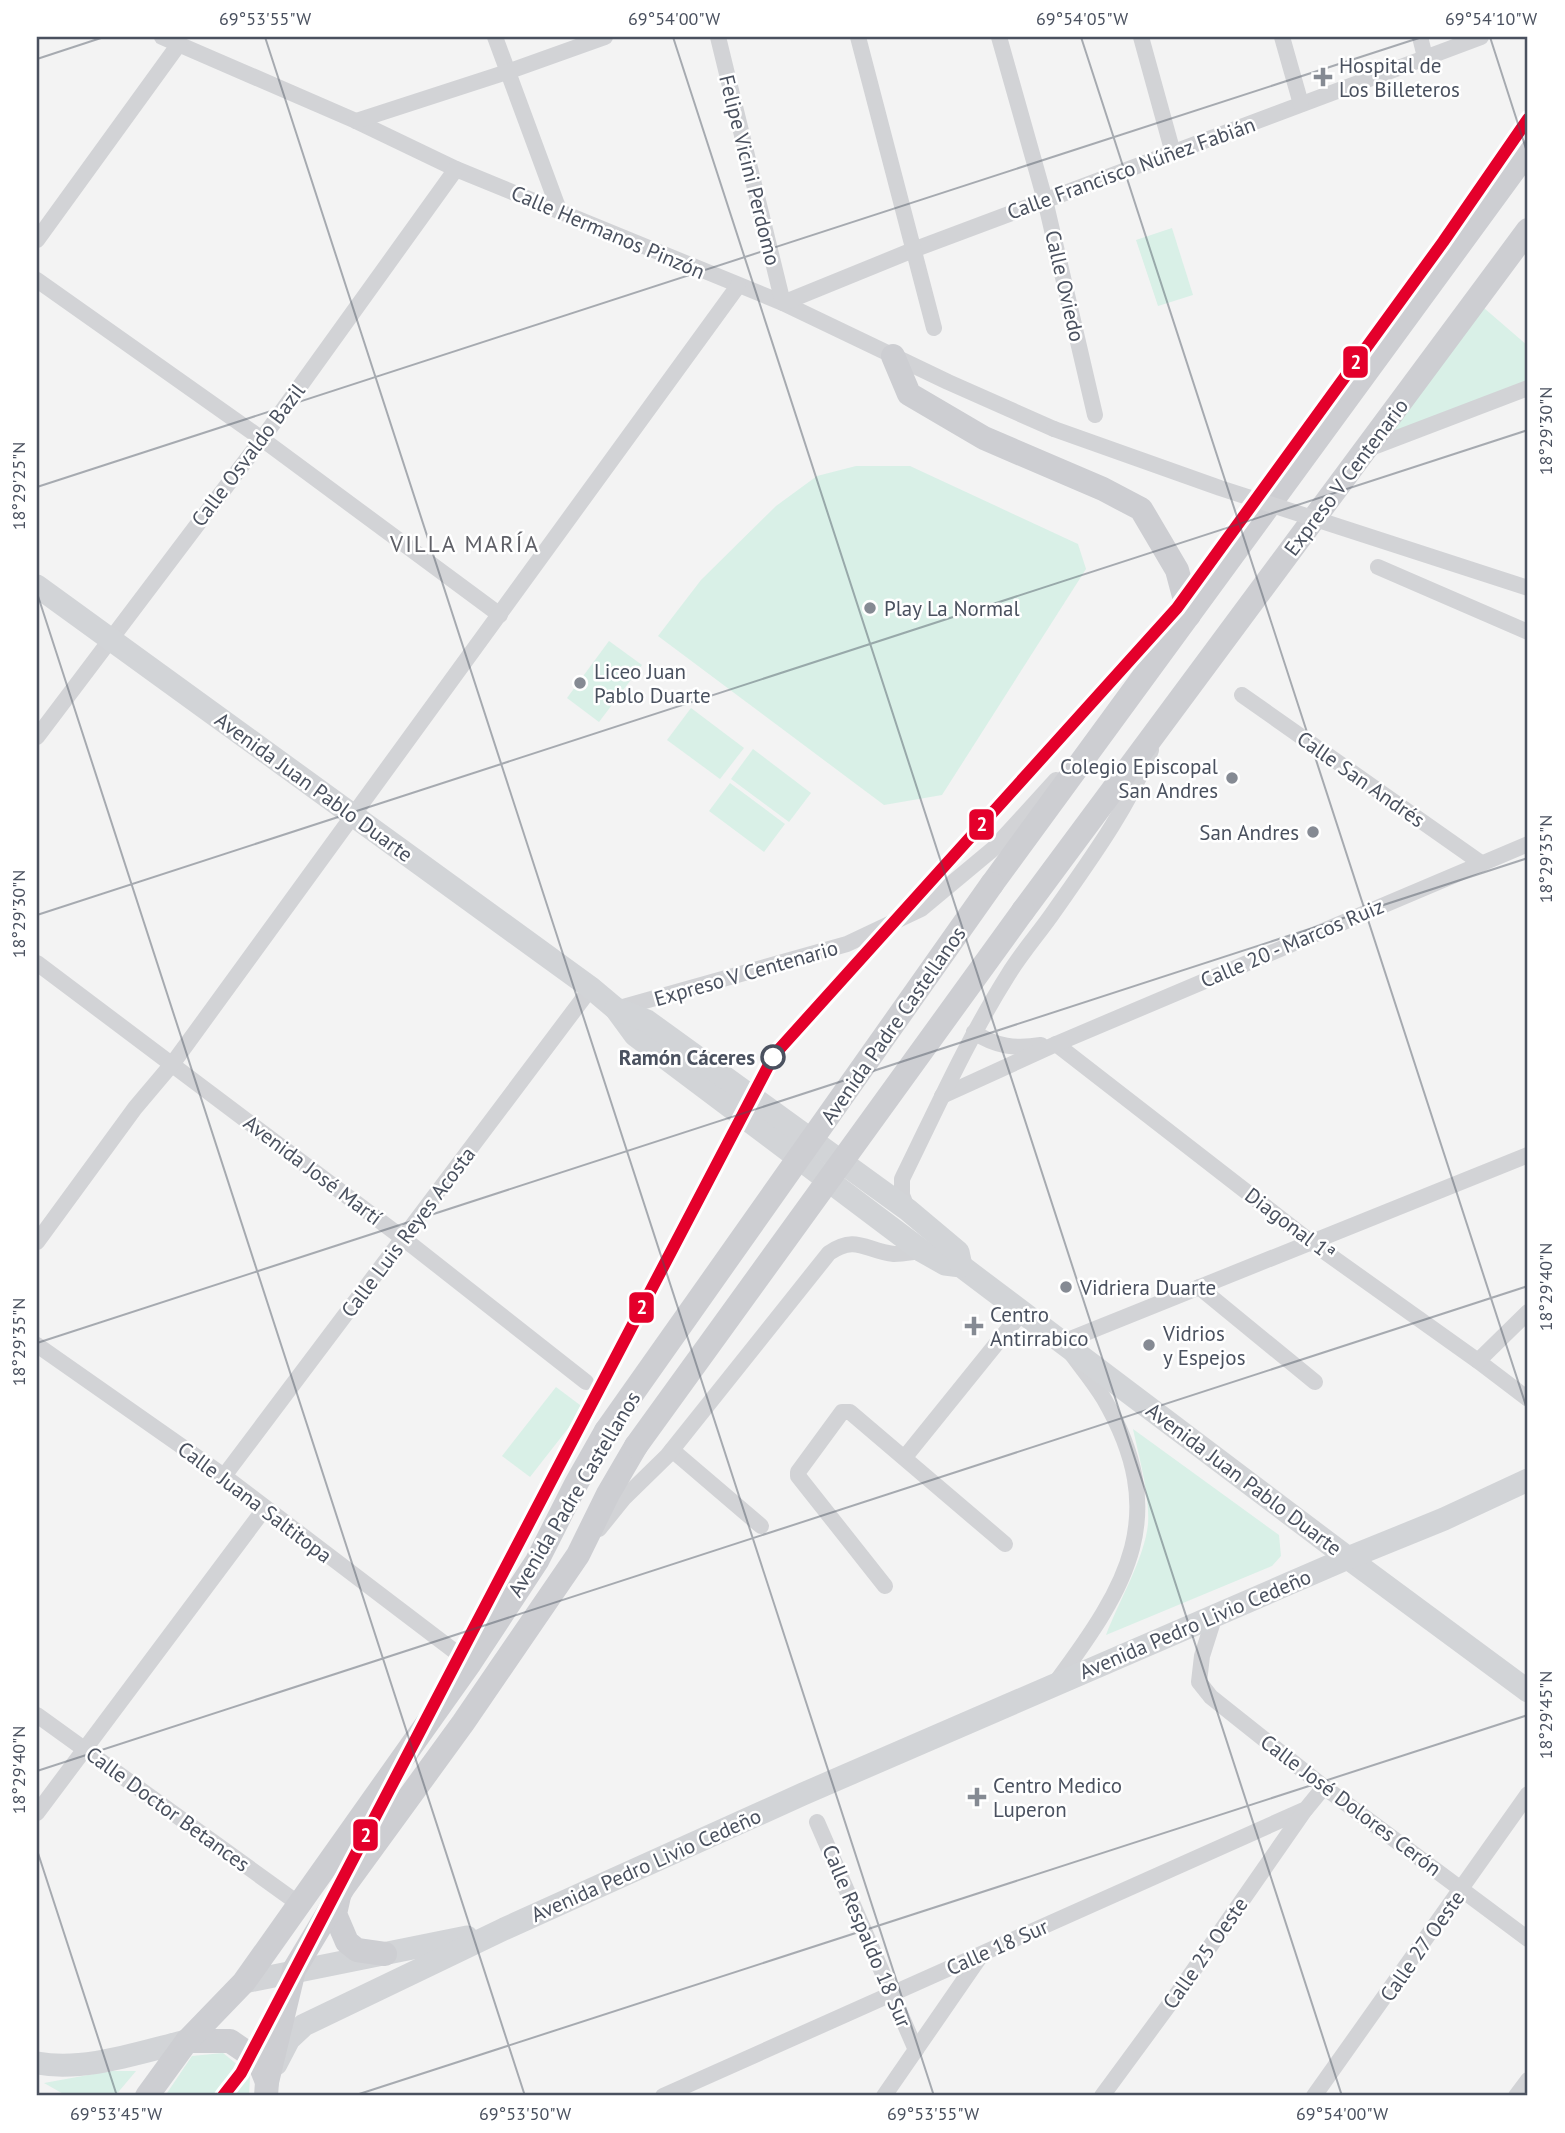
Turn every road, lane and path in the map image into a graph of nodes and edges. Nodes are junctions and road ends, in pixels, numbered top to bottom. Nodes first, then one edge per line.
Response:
1 (162, 37) edge
2 (495, 37) edge
3 (605, 37) edge
4 (718, 37) edge
5 (858, 37) edge
6 (999, 37) edge
7 (1141, 37) edge
8 (1282, 37) edge
9 (1420, 37) edge
10 (1480, 37) edge
11 (179, 44) junction
12 (1425, 57) junction
13 (507, 72) junction
14 (1301, 104) junction
15 (356, 121) junction
16 (1528, 150) edge
17 (1173, 153) junction
18 (456, 169) junction
19 (1045, 200) junction
20 (559, 210) junction
21 (1528, 230) edge
22 (37, 240) edge
23 (912, 250) junction
24 (37, 280) edge
25 (738, 286) junction
26 (783, 303) junction
27 (934, 328) dead end
28 (893, 356) junction
29 (1528, 388) edge
30 (1095, 415) dead end
31 (262, 439) junction
32 (1366, 450) junction
33 (1378, 567) dead end
34 (37, 586) edge
35 (1528, 588) edge
36 (500, 615) junction
37 (1189, 615) junction
38 (1528, 632) edge
39 (111, 638) junction
40 (1242, 695) dead end
41 (1121, 708) junction
42 (1162, 722) junction
43 (37, 737) edge
44 (354, 816) junction
45 (1528, 844) edge
46 (1480, 863) junction
47 (992, 884) joint
48 (1023, 911) joint
49 (37, 962) edge
50 (591, 988) junction
51 (616, 1009) junction
52 (974, 1032) junction
53 (1056, 1044) junction
54 (173, 1063) junction
55 (942, 1096) junction
56 (1528, 1155) edge
57 (908, 1210) junction
58 (404, 1239) junction
59 (37, 1242) edge
60 (1311, 1242) junction
61 (922, 1251) junction
62 (961, 1266) junction
63 (1199, 1287) junction
64 (1022, 1312) junction
65 (1528, 1312) edge
66 (1063, 1342) junction
67 (37, 1345) edge
68 (1478, 1361) junction
69 (586, 1382) dead end
70 (1315, 1382) dead end
71 (1528, 1399) edge
72 (672, 1450) junction
73 (905, 1457) junction
74 (224, 1476) junction
75 (1528, 1480) edge
76 (265, 1508) junction
77 (761, 1526) dead end
78 (1005, 1544) dead end
79 (578, 1555) junction
80 (1348, 1558) junction
81 (885, 1586) dead end
82 (1215, 1615) junction
83 (470, 1663) junction
84 (1055, 1685) junction
85 (1528, 1691) edge
86 (37, 1715) edge
87 (84, 1748) junction
88 (1324, 1787) junction
89 (1528, 1794) edge
90 (1306, 1809) junction
91 (37, 1813) edge
92 (817, 1822) dead end
93 (343, 1888) junction
94 (1462, 1890) junction
95 (299, 1904) junction
96 (504, 1928) junction
97 (1528, 1939) edge
98 (984, 1952) junction
99 (385, 1954) junction
100 (294, 1970) junction
101 (244, 1982) junction
102 (892, 1995) junction
103 (187, 2041) junction
104 (916, 2050) junction
105 (37, 2063) edge
106 (1528, 2080) edge
107 (266, 2089) edge
108 (147, 2096) edge
109 (663, 2096) edge
110 (884, 2096) edge
111 (1102, 2096) edge
112 (1314, 2096) edge
113 (1516, 2096) edge

1 - 11 street, Calle Hermanos Pinzón
2 - 13 street
3 - 13 street
4 - 26 street, Felipe Vicini Perdomo
5 - 23 street
6 - 19 street, Calle Oviedo
7 - 17 street
8 - 14 street
9 - 12 street
10 - 12 street, Calle Francisco Núñez Fabián
11 - 15 street, Calle Hermanos Pinzón
11 - 22 street
12 - 14 street, Calle Francisco Núñez Fabián
13 - 15 street
13 - 20 street
14 - 17 street, Calle Francisco Núñez Fabián
15 - 18 street, Calle Hermanos Pinzón
16 - 37 main road, Expreso V Centenario
17 - 19 street, Calle Francisco Núñez Fabián
18 - 20 street, Calle Hermanos Pinzón
18 - 31 street, Calle Osvaldo Bazil
19 - 23 street, Calle Francisco Núñez Fabián
19 - 30 street, Calle Oviedo
20 - 25 street, Calle Hermanos Pinzón
21 - 32 main road, Expreso V Centenario
23 - 26 street, Calle Francisco Núñez Fabián
23 - 27 street
24 - 31 street
25 - 26 street, Calle Hermanos Pinzón
25 - 36 street
26 - 28 street, Calle Hermanos Pinzón
28 - 35 street, Calle Hermanos Pinzón, bridge
28 - 37 main road
29 - 32 street
31 - 36 street
31 - 39 street, Calle Osvaldo Bazil
32 - 42 main road, Expreso V Centenario
33 - 38 street
34 - 39 main road, Avenida Juan Pablo Duarte
36 - 44 street
37 - 41 main road, Expreso V Centenario
39 - 43 street, Calle Osvaldo Bazil
39 - 44 main road, Avenida Juan Pablo Duarte
40 - 46 street, Calle San Andrés
41 - 47 main road, Expreso V Centenario
41 - 51 street, Expreso V Centenario
42 - 48 main road, Expreso V Centenario
42 - 52 street, Expreso V Centenario
44 - 50 main road, Avenida Juan Pablo Duarte
44 - 54 street
45 - 46 street, Calle 20 - Marcos Ruiz
46 - 53 street, Calle 20 - Marcos Ruiz
47 - 83 main road, Avenida Padre Castellanos, bridge
48 - 79 main road, Avenida Padre Castellanos, bridge
49 - 54 street, Avenida José Martí
50 - 51 main road, Avenida Juan Pablo Duarte
50 - 58 street, Calle Luis Reyes Acosta
51 - 57 main road, Avenida Juan Pablo Duarte
51 - 61 main road, Avenida Juan Pablo Duarte
52 - 53 street
52 - 55 street, Expreso V Centenario
53 - 55 street, Calle 20 - Marcos Ruiz
53 - 60 street, Diagonal 1ª
54 - 58 street, Avenida José Martí
54 - 59 street
55 - 57 street, Expreso V Centenario
56 - 60 street
57 - 62 main road, Avenida Juan Pablo Duarte
58 - 69 street, Avenida José Martí
58 - 74 street, Calle Luis Reyes Acosta
60 - 63 street
60 - 68 street, Diagonal 1ª
61 - 62 main road, Avenida Juan Pablo Duarte
61 - 72 street
62 - 64 main road, Avenida Juan Pablo Duarte
63 - 66 street
63 - 70 street
64 - 66 main road, Avenida Juan Pablo Duarte
64 - 73 street
65 - 68 street
66 - 80 main road, Avenida Juan Pablo Duarte
66 - 84 street, Avenida Pedro Livio Cedeño
67 - 74 street, Calle Juana Saltitopa
68 - 71 street, Diagonal 1ª
72 - 77 street
72 - 79 street
73 - 78 street
73 - 81 street
74 - 76 street, Calle Juana Saltitopa
75 - 80 main road, Avenida Pedro Livio Cedeño
76 - 83 street, Calle Juana Saltitopa
76 - 87 street
79 - 93 main road, Avenida Padre Castellanos
80 - 82 main road, Avenida Pedro Livio Cedeño
80 - 85 main road, Avenida Juan Pablo Duarte
82 - 84 main road, Avenida Pedro Livio Cedeño
82 - 88 street, Calle José Dolores Cerón
83 - 95 main road, Avenida Padre Castellanos
84 - 96 main road, Avenida Pedro Livio Cedeño
86 - 87 street, Calle Doctor Betances
87 - 91 street
87 - 95 street, Calle Doctor Betances
88 - 90 street, Calle 18 Sur
88 - 94 street, Calle José Dolores Cerón
89 - 94 street, Calle 27 Oeste
90 - 98 street, Calle 18 Sur
90 - 111 street, Calle 25 Oeste
92 - 102 street, Calle Respaldo 18 Sur
93 - 99 main road
93 - 100 main road, Avenida Padre Castellanos
94 - 97 street, Calle José Dolores Cerón
94 - 112 street, Calle 27 Oeste
95 - 101 main road, Avenida Padre Castellanos
96 - 99 main road
96 - 107 main road, Avenida Pedro Livio Cedeño
98 - 102 street, Calle 18 Sur
98 - 104 street
99 - 100 main road
100 - 101 main road
100 - 107 main road, Avenida Padre Castellanos
101 - 103 main road, Avenida Padre Castellanos
102 - 104 street, Calle Respaldo 18 Sur
102 - 109 street, Calle 18 Sur
103 - 105 main road
103 - 107 main road
103 - 108 main road, Avenida Padre Castellanos
104 - 110 street
106 - 113 street

